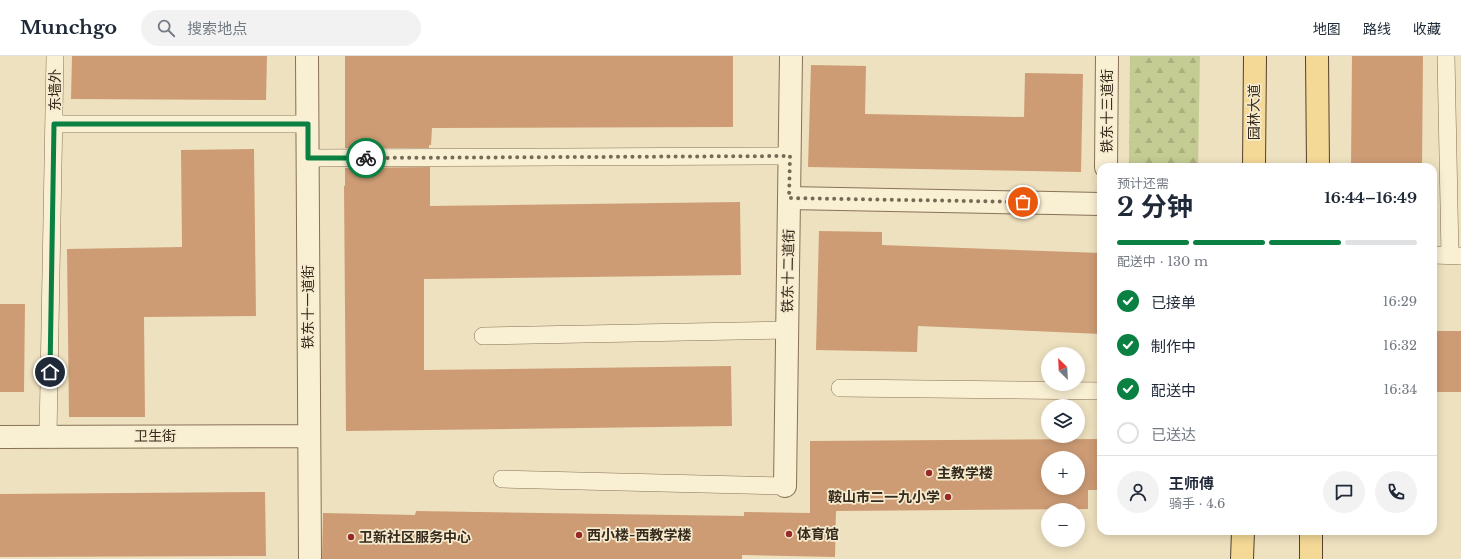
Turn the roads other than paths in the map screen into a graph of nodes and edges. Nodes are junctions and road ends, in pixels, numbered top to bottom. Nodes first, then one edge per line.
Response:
1 (55, 56) edge
2 (307, 56) edge
3 (791, 56) edge
4 (1107, 56) edge
5 (1255, 56) edge
6 (1317, 56) edge
7 (1446, 56) edge
8 (54, 124) junction
9 (308, 124) junction
10 (790, 156) junction
11 (308, 158) junction
12 (1106, 163) edge
13 (1254, 163) edge
14 (1318, 163) edge
15 (789, 198) junction
16 (1097, 204) edge
17 (1437, 255) edge
18 (1455, 256) edge
19 (787, 330) junction
20 (483, 336) dead end
21 (840, 388) dead end
22 (1097, 391) edge
23 (48, 436) junction
24 (309, 436) junction
25 (0, 437) edge
26 (502, 479) dead end
27 (785, 486) joint
28 (1243, 535) edge
29 (1312, 535) edge
30 (310, 559) edge
31 (1242, 559) edge
32 (1311, 559) edge

1 - 8 lane, 东墙外
2 - 9 street, 铁东十一道街
3 - 10 street, 铁东十二道街
4 - 12 street, 铁东十三道街
5 - 13 main road, 园林大道
6 - 14 main road
7 - 18 lane
8 - 9 lane
8 - 23 lane, 东墙外
9 - 11 street, 铁东十一道街
10 - 11 lane
10 - 15 street, 铁东十二道街
11 - 24 street, 铁东十一道街
15 - 16 street
15 - 19 street, 铁东十二道街
17 - 18 lane
19 - 20 lane
19 - 27 street, 铁东十二道街
21 - 22 lane
23 - 24 street, 卫生街
23 - 25 street, 卫生街
24 - 30 street, 铁东十一道街
26 - 27 lane
28 - 31 main road
29 - 32 main road

